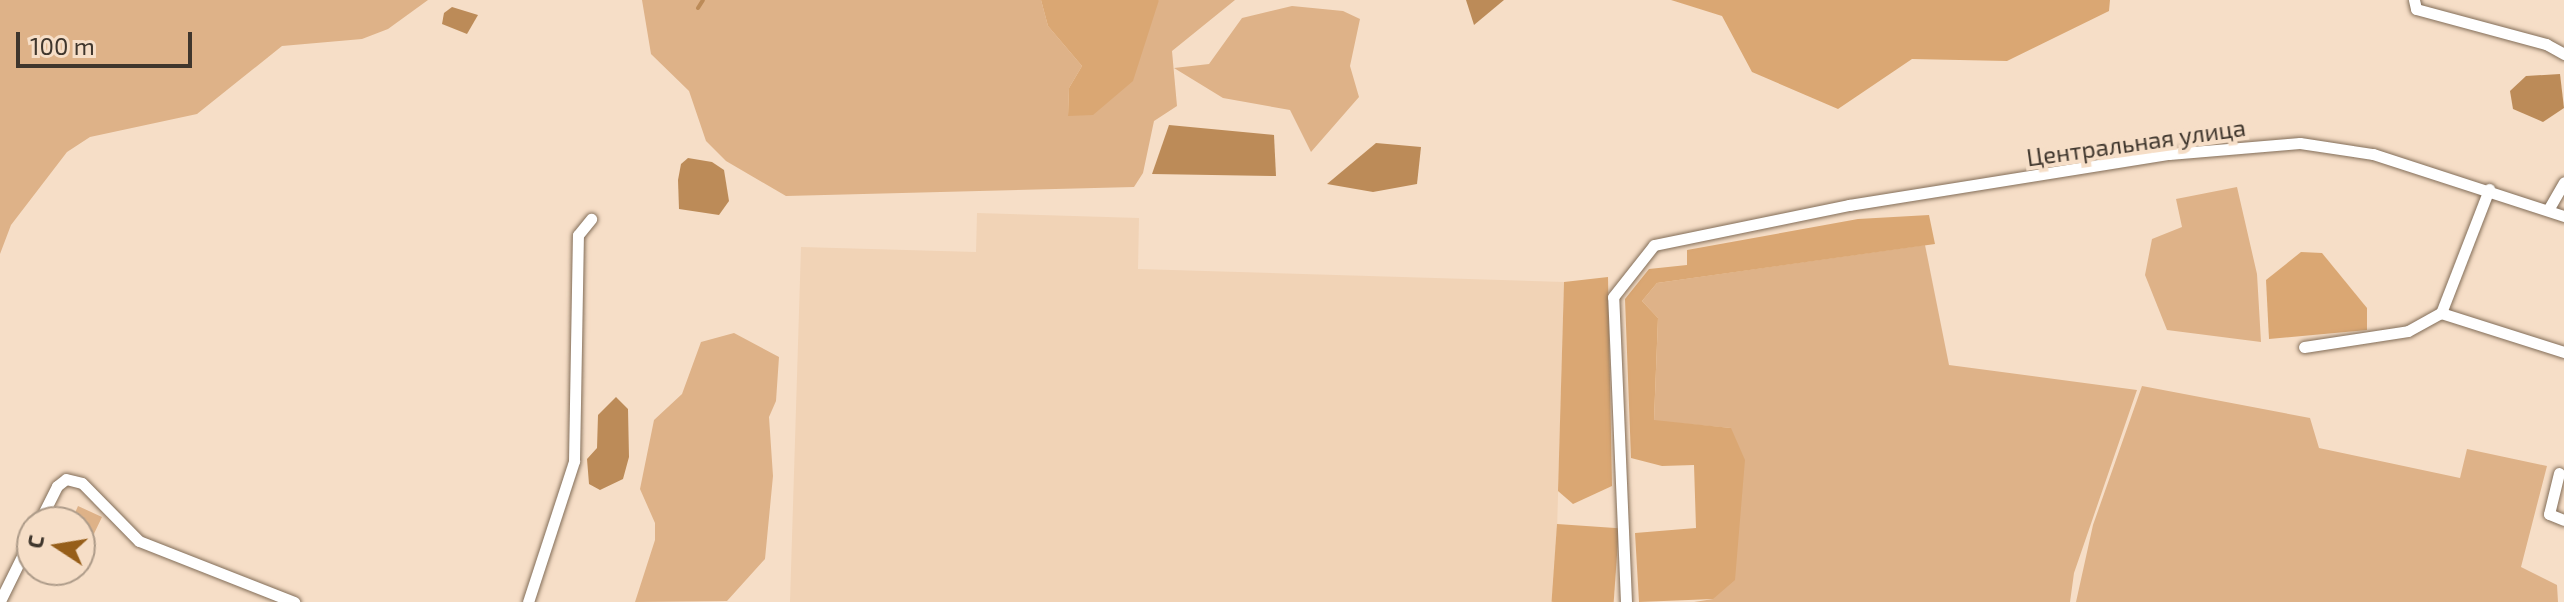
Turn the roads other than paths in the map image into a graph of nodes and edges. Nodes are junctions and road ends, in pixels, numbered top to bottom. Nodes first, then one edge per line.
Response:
1 (2414, 0) edge
2 (2564, 54) edge
3 (2564, 182) edge
4 (2489, 189) junction
5 (2548, 210) junction
6 (2564, 216) edge
7 (591, 219) dead end
8 (2441, 313) junction
9 (2304, 347) dead end
10 (2564, 352) edge
11 (2559, 473) dead end
12 (47, 506) edge
13 (2564, 520) edge
14 (16, 568) edge
15 (0, 601) edge
16 (294, 602) edge
17 (528, 602) edge
18 (1626, 602) edge

1 - 2 street
3 - 5 street
4 - 5 street, Центральная улица
4 - 8 street
4 - 18 street, Центральная улица
5 - 6 street, Центральная улица
7 - 17 street
8 - 9 street
8 - 10 street
11 - 13 street
12 - 16 street
14 - 15 street

